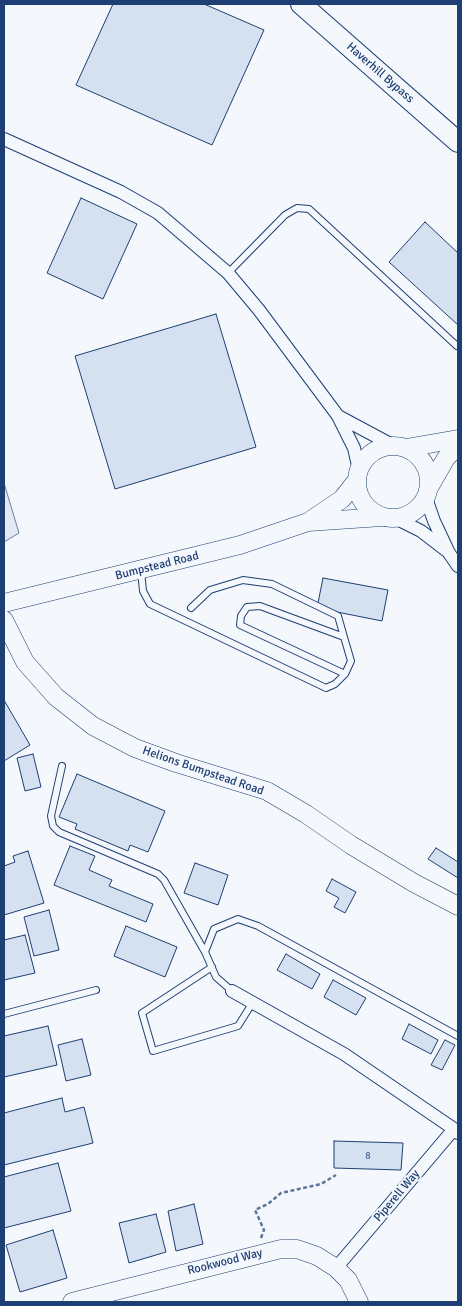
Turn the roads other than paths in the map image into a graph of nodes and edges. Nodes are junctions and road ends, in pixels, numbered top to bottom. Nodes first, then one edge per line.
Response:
1 (301, 4) edge
2 (4, 139) edge
3 (458, 142) edge
4 (228, 273) junction
5 (457, 346) dead end
6 (338, 416) junction
7 (458, 439) edge
8 (458, 446) edge
9 (400, 447) junction
10 (358, 475) junction
11 (428, 492) junction
12 (389, 518) junction
13 (308, 522) junction
14 (449, 553) junction
15 (458, 566) edge
16 (141, 570) junction
17 (4, 603) edge
18 (191, 608) dead end
19 (4, 620) edge
20 (344, 637) junction
21 (345, 674) junction
22 (62, 766) dead end
23 (458, 904) edge
24 (205, 952) junction
25 (212, 967) junction
26 (96, 990) dead end
27 (232, 991) joint
28 (253, 1002) junction
29 (4, 1014) edge
30 (458, 1036) edge
31 (456, 1131) edge
32 (336, 1268) junction
33 (72, 1302) edge
34 (359, 1302) edge

1 - 3 main road, Haverhill Bypass
2 - 4 street
4 - 5 lane
4 - 6 street
6 - 9 street
6 - 10 street
7 - 9 street
8 - 11 street
9 - 10 street
9 - 11 street
10 - 12 street
10 - 13 street, Bumpstead Road
11 - 12 street
11 - 14 street
12 - 13 street, Bumpstead Road
12 - 14 street
13 - 16 street, Bumpstead Road
14 - 15 street
16 - 17 street, Bumpstead Road
16 - 21 lane
18 - 20 lane
19 - 23 street, Helions Bumpstead Road
20 - 21 lane
20 - 21 lane
22 - 24 lane
24 - 25 lane
24 - 30 lane
25 - 27 lane
25 - 28 lane
26 - 29 lane
27 - 28 street
28 - 31 street
31 - 32 street, Piperell Way
32 - 33 street, Rookwood Way
32 - 34 street, Rookwood Way

